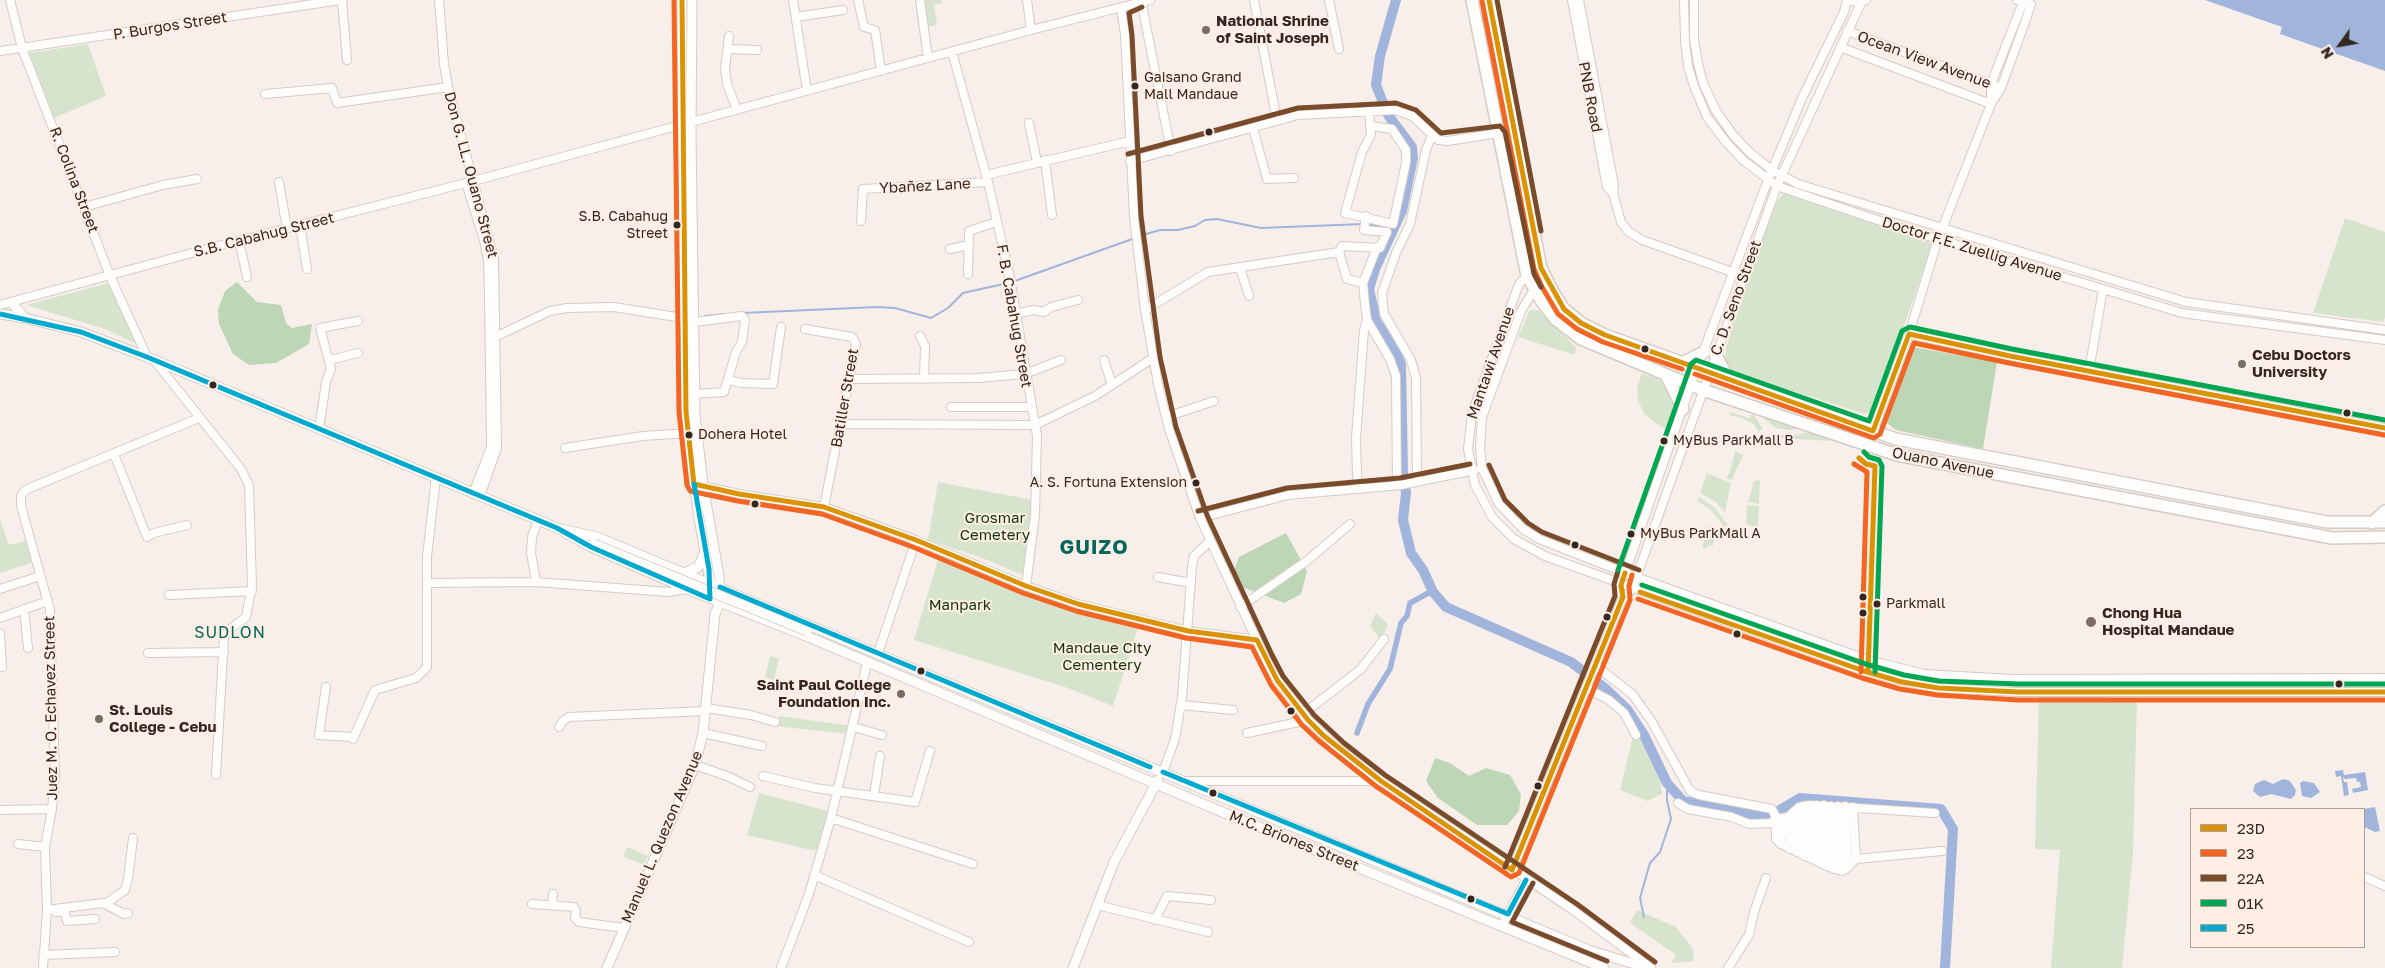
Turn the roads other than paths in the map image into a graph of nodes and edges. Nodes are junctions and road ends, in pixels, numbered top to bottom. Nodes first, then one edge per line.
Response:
1 (10, 0) edge
2 (341, 0) edge
3 (439, 0) edge
4 (682, 0) edge
5 (692, 0) edge
6 (793, 0) edge
7 (858, 0) edge
8 (920, 0) edge
9 (1027, 0) edge
10 (1150, 0) edge
11 (1254, 0) edge
12 (1329, 0) edge
13 (1472, 0) edge
14 (1489, 0) edge
15 (1572, 0) edge
16 (1578, 0) edge
17 (1684, 0) edge
18 (1694, 0) edge
19 (1848, 0) edge
20 (1139, 1) edge
21 (1863, 1) edge
22 (2020, 1) edge
23 (291, 4) edge
24 (1120, 8) junction
25 (843, 10) dead end
26 (796, 17) junction
27 (1031, 30) junction
28 (1847, 31) junction
29 (682, 35) junction
30 (692, 35) junction
31 (729, 36) dead end
32 (1840, 47) junction
33 (22, 48) junction
34 (1339, 48) dead end
35 (728, 49) junction
36 (757, 50) dead end
37 (0, 51) edge
38 (952, 52) junction
39 (928, 58) junction
40 (347, 60) dead end
41 (882, 71) junction
42 (1991, 84) junction
43 (448, 87) junction
44 (2002, 88) junction
45 (807, 91) junction
46 (266, 94) dead end
47 (1991, 104) junction
48 (737, 110) junction
49 (1369, 111) junction
50 (1278, 121) junction
51 (1029, 123) dead end
52 (687, 124) junction
53 (1371, 126) junction
54 (1253, 128) junction
55 (1498, 133) junction
56 (1432, 135) junction
57 (1130, 141) junction
58 (1171, 151) junction
59 (1041, 161) junction
60 (1130, 162) junction
61 (1772, 170) junction
62 (1781, 176) junction
63 (1294, 178) dead end
64 (197, 179) dead end
65 (987, 179) junction
66 (1768, 180) junction
67 (279, 182) dead end
68 (470, 182) junction
69 (1777, 186) junction
70 (1613, 193) junction
71 (84, 207) junction
72 (1052, 215) dead end
73 (1366, 217) junction
74 (861, 221) dead end
75 (996, 222) junction
76 (300, 226) junction
77 (1943, 228) junction
78 (287, 229) junction
79 (1938, 239) junction
80 (239, 241) junction
81 (968, 245) junction
82 (1377, 247) junction
83 (950, 249) dead end
84 (1339, 252) junction
85 (1240, 268) junction
86 (1541, 268) junction
87 (307, 269) dead end
88 (1734, 273) junction
89 (968, 274) dead end
90 (110, 276) junction
91 (1526, 276) junction
92 (247, 277) dead end
93 (1744, 277) junction
94 (1363, 283) junction
95 (2103, 289) junction
96 (1534, 290) junction
97 (1249, 296) dead end
98 (1078, 300) dead end
99 (12, 303) junction
100 (0, 305) edge
101 (1145, 310) junction
102 (492, 311) junction
103 (0, 314) edge
104 (1015, 314) junction
105 (25, 318) junction
106 (690, 320) junction
107 (1367, 320) junction
108 (358, 321) dead end
109 (781, 327) dead end
110 (805, 329) dead end
111 (2385, 330) edge
112 (1909, 334) junction
113 (920, 336) dead end
114 (495, 337) junction
115 (2385, 340) edge
116 (358, 353) dead end
117 (1710, 353) junction
118 (1153, 358) junction
119 (151, 359) junction
120 (329, 360) junction
121 (1061, 360) dead end
122 (1104, 360) dead end
123 (1684, 362) junction
124 (1698, 367) junction
125 (1710, 371) junction
126 (2089, 371) junction
127 (1024, 374) junction
128 (1666, 375) junction
129 (850, 378) junction
130 (924, 379) junction
131 (729, 380) junction
132 (1733, 380) junction
133 (1691, 384) junction
134 (493, 385) junction
135 (1112, 385) junction
136 (1703, 390) junction
137 (695, 394) junction
138 (1214, 401) dead end
139 (951, 407) dead end
140 (1031, 407) junction
141 (1683, 408) junction
142 (1166, 417) junction
143 (199, 418) junction
144 (841, 424) junction
145 (1035, 425) junction
146 (2385, 428) edge
147 (319, 429) junction
148 (1873, 431) junction
149 (688, 433) junction
150 (564, 448) dead end
151 (114, 454) junction
152 (1482, 468) junction
153 (1471, 471) junction
154 (436, 477) junction
155 (1415, 483) junction
156 (698, 485) junction
157 (1399, 485) junction
158 (1359, 489) junction
159 (476, 495) junction
160 (2190, 496) junction
161 (1650, 501) junction
162 (1661, 506) junction
163 (824, 507) junction
164 (2188, 510) junction
165 (2385, 511) edge
166 (1200, 518) junction
167 (538, 520) junction
168 (2372, 522) junction
169 (2385, 522) edge
170 (1350, 524) dead end
171 (186, 525) dead end
172 (557, 528) junction
173 (2364, 537) junction
174 (2385, 537) edge
175 (916, 540) junction
176 (1209, 542) junction
177 (2385, 543) edge
178 (706, 550) junction
179 (718, 568) junction
180 (1625, 572) junction
181 (684, 573) junction
182 (40, 576) junction
183 (1158, 577) dead end
184 (1636, 577) junction
185 (428, 582) junction
186 (536, 582) junction
187 (1191, 583) junction
188 (711, 584) junction
189 (1621, 585) junction
190 (1026, 586) junction
191 (720, 587) junction
192 (0, 589) edge
193 (687, 589) junction
194 (1632, 589) junction
195 (252, 591) junction
196 (738, 595) junction
197 (169, 596) dead end
198 (1623, 597) junction
199 (710, 599) junction
200 (48, 601) junction
201 (720, 602) junction
202 (1240, 607) junction
203 (734, 608) junction
204 (24, 609) junction
205 (715, 614) junction
206 (0, 618) edge
207 (1188, 631) junction
208 (811, 632) junction
209 (0, 633) edge
210 (1384, 639) dead end
211 (1257, 640) junction
212 (853, 644) junction
213 (28, 648) dead end
214 (224, 652) junction
215 (148, 653) dead end
216 (847, 654) junction
217 (878, 654) junction
218 (867, 663) junction
219 (2, 667) dead end
220 (1594, 667) junction
221 (2385, 678) edge
222 (1587, 685) junction
223 (326, 687) dead end
224 (2385, 692) edge
225 (1180, 705) junction
226 (706, 709) junction
227 (1233, 710) dead end
228 (1305, 717) junction
229 (775, 722) dead end
230 (853, 726) junction
231 (559, 727) dead end
232 (703, 733) junction
233 (1248, 733) dead end
234 (882, 735) dead end
235 (1636, 735) dead end
236 (762, 746) dead end
237 (930, 751) dead end
238 (880, 756) dead end
239 (695, 765) junction
240 (1162, 772) junction
241 (216, 775) dead end
242 (763, 776) dead end
243 (1183, 781) junction
244 (1381, 781) junction
245 (1156, 783) junction
246 (750, 787) dead end
247 (839, 791) junction
248 (874, 796) junction
249 (1678, 803) dead end
250 (1828, 806) junction
251 (52, 809) junction
252 (0, 810) edge
253 (1935, 813) dead end
254 (1781, 815) junction
255 (831, 818) junction
256 (1832, 834) junction
257 (134, 838) dead end
258 (18, 844) dead end
259 (45, 847) junction
260 (1942, 851) dead end
261 (1801, 854) junction
262 (1856, 859) junction
263 (973, 864) dead end
264 (1834, 867) junction
265 (1512, 870) junction
266 (814, 875) junction
267 (2365, 877) edge
268 (1766, 878) dead end
269 (1526, 880) junction
270 (2385, 886) edge
271 (553, 894) dead end
272 (1211, 900) dead end
273 (105, 904) junction
274 (532, 904) dead end
275 (552, 905) junction
276 (1097, 905) junction
277 (47, 912) junction
278 (128, 913) dead end
279 (1508, 914) junction
280 (95, 919) dead end
281 (1155, 920) junction
282 (1502, 926) junction
283 (624, 928) junction
284 (1208, 932) dead end
285 (969, 942) dead end
286 (115, 952) dead end
287 (43, 955) junction
288 (42, 968) edge
289 (607, 968) edge
290 (780, 968) edge
291 (1073, 968) edge
292 (1604, 968) edge
293 (1650, 968) edge
294 (1728, 968) edge

1 - 33 street, R. Colina Street
2 - 23 street, P. Burgos Street
2 - 40 street
3 - 43 street, Don G. LL. Ouano Street
4 - 29 main road
5 - 30 main road
6 - 26 street
7 - 41 street
8 - 39 street
9 - 27 street
10 - 20 street, S.B. Cabahug Street
11 - 50 street
12 - 34 street
13 - 55 highway, Ouano Avenue
14 - 86 highway, Ouano Avenue
15 - 70 street, PNB Road
16 - 70 street, PNB Road
17 - 66 street, Doctor F.E. Zuellig Avenue
18 - 61 street, Doctor F.E. Zuellig Avenue
19 - 21 street
19 - 61 street, C. D. Seno Street
20 - 24 street, S.B. Cabahug Street
20 - 58 street
21 - 28 street, C. D. Seno Street
22 - 42 street
22 - 44 street
23 - 33 street, P. Burgos Street
24 - 27 street, S.B. Cabahug Street
24 - 57 street
25 - 26 street
26 - 45 street
27 - 38 street, S.B. Cabahug Street
28 - 32 street, C. D. Seno Street
28 - 42 street, Ocean View Avenue
29 - 30 main road
29 - 52 main road
30 - 52 main road
31 - 35 street
32 - 47 street, Ocean View Avenue
32 - 62 street, C. D. Seno Street
33 - 37 street, P. Burgos Street
33 - 71 street, R. Colina Street
35 - 36 street
35 - 48 street
38 - 39 street, S.B. Cabahug Street
38 - 65 street, F. B. Cabahug Street
39 - 41 street, S.B. Cabahug Street
41 - 45 street, S.B. Cabahug Street
42 - 44 street, Ocean View Avenue
42 - 47 street
43 - 46 street
43 - 68 street, Don G. LL. Ouano Street
44 - 47 street
45 - 48 street, S.B. Cabahug Street
47 - 77 street
48 - 52 street, S.B. Cabahug Street
49 - 50 street
49 - 53 street
49 - 56 street
50 - 54 street
51 - 59 street
52 - 68 street, S.B. Cabahug Street
52 - 106 main road
53 - 73 street
53 - 73 street
54 - 58 street
54 - 63 street
55 - 56 street
55 - 91 highway, Ouano Avenue
56 - 155 street
57 - 59 street
57 - 60 street
58 - 60 street
59 - 65 street
59 - 72 street
60 - 101 street
61 - 62 street, Doctor F.E. Zuellig Avenue
61 - 66 street, C. D. Seno Street
62 - 69 street, C. D. Seno Street
62 - 77 street, Doctor F.E. Zuellig Avenue
64 - 71 street
65 - 74 street, Ybañez Lane
65 - 75 street, F. B. Cabahug Street
66 - 69 street, Doctor F.E. Zuellig Avenue
66 - 88 street, C. D. Seno Street
67 - 78 street
68 - 76 street, S.B. Cabahug Street
68 - 102 street, Don G. LL. Ouano Street
69 - 79 street, Doctor F.E. Zuellig Avenue
69 - 93 street, C. D. Seno Street
70 - 88 street, PNB Road
71 - 90 street, R. Colina Street
73 - 82 street
75 - 81 street
75 - 104 street, F. B. Cabahug Street
76 - 78 street, S.B. Cabahug Street
76 - 87 street
77 - 79 street
77 - 111 street, Doctor F.E. Zuellig Avenue
78 - 80 street, S.B. Cabahug Street
79 - 95 street, Doctor F.E. Zuellig Avenue
79 - 112 street
80 - 90 street, S.B. Cabahug Street
80 - 92 street
81 - 83 street
81 - 89 street
82 - 84 street
82 - 94 street
84 - 85 street
84 - 94 street
85 - 97 street
85 - 101 street
86 - 91 street
86 - 123 highway, Ouano Avenue
88 - 93 street, PNB Road
88 - 117 street, C. D. Seno Street
90 - 99 street, S.B. Cabahug Street
90 - 119 street, R. Colina Street
91 - 96 highway, Ouano Avenue
91 - 153 street, Mantawi Avenue
93 - 117 street, C. D. Seno Street
94 - 107 street
95 - 115 street, Doctor F.E. Zuellig Avenue
95 - 126 street
96 - 128 highway, Ouano Avenue
96 - 152 street, Mantawi Avenue
98 - 104 street
99 - 100 street, S.B. Cabahug Street
99 - 105 main road
101 - 118 street
102 - 114 street, Don G. LL. Ouano Street
102 - 134 street, Don G. LL. Ouano Street
103 - 105 main road, M.C. Briones Street
104 - 127 street, F. B. Cabahug Street
105 - 119 main road, M.C. Briones Street
106 - 114 street
106 - 131 street
106 - 137 main road
106 - 149 main road
107 - 157 street
107 - 158 street
108 - 120 street
109 - 131 street
110 - 129 street, Batiller Street
112 - 126 street
112 - 148 street
113 - 130 street
114 - 134 street, Don G. LL. Ouano Street
116 - 120 street
117 - 123 highway
117 - 124 street, C. D. Seno Street
117 - 125 street, C. D. Seno Street
117 - 132 highway
118 - 135 street
118 - 142 street
119 - 143 street, R. Colina Street
119 - 147 main road, M.C. Briones Street
120 - 147 street
121 - 127 street
122 - 135 street
123 - 124 highway, Ouano Avenue
124 - 125 highway, Ouano Avenue
124 - 133 street, C. D. Seno Street
125 - 132 highway, Ouano Avenue
125 - 136 street, C. D. Seno Street
126 - 146 street
127 - 130 street
127 - 140 street, F. B. Cabahug Street
128 - 133 highway, Ouano Avenue
128 - 141 highway
129 - 130 street
129 - 144 street, Batiller Street
131 - 137 street
132 - 148 highway, Ouano Avenue
133 - 136 highway, Ouano Avenue
133 - 141 street, C. D. Seno Street
134 - 159 street, Don G. LL. Ouano Street
135 - 145 street
136 - 162 street, C. D. Seno Street
136 - 164 highway, Ouano Avenue
137 - 156 main road
138 - 142 street
139 - 140 street
140 - 145 street, F. B. Cabahug Street
141 - 161 street, C. D. Seno Street
142 - 166 street
143 - 151 street, Juez M. O. Echavez Street
143 - 195 street, R. Colina Street
144 - 145 street
144 - 163 street, Batiller Street
145 - 190 street, F. B. Cabahug Street
147 - 154 main road, M.C. Briones Street
148 - 160 highway, Ouano Avenue
149 - 150 street
149 - 156 main road
151 - 171 street
151 - 182 street, Juez M. O. Echavez Street
152 - 153 street
152 - 180 street, Mantawi Avenue
153 - 155 street
153 - 189 street, Mantawi Avenue
154 - 159 main road, M.C. Briones Street
154 - 185 street
155 - 157 street
156 - 163 street
156 - 178 main road
156 - 179 main road
157 - 158 street
158 - 166 street
159 - 167 main road, M.C. Briones Street
160 - 164 highway
160 - 168 highway, Ouano Avenue
161 - 162 street
161 - 180 street, C. D. Seno Street
162 - 184 street, C. D. Seno Street
163 - 175 street
164 - 173 highway, Ouano Avenue
165 - 168 highway
166 - 176 street
167 - 172 main road, M.C. Briones Street
167 - 186 street
168 - 169 highway, Ouano Avenue
170 - 202 street
172 - 181 main road, M.C. Briones Street
172 - 193 main road, M.C. Briones Street
172 - 208 main road, M.C. Briones Street, bridge
173 - 174 highway, Ouano Avenue
173 - 177 highway
175 - 190 street
175 - 217 street
176 - 187 street
176 - 202 street
178 - 181 main road
178 - 188 main road
179 - 191 main road
179 - 196 main road
180 - 184 street, Mantawi Avenue
180 - 189 street, C. D. Seno Street
181 - 188 main road, M.C. Briones Street
182 - 192 street
182 - 200 street, Juez M. O. Echavez Street
183 - 187 street
184 - 194 street, C. D. Seno Street
184 - 221 street, Mantawi Avenue
185 - 186 street
185 - 223 street
186 - 193 street
187 - 207 street
188 - 191 main road, M.C. Briones Street
188 - 199 main road
189 - 194 street, Mantawi Avenue
189 - 198 street, C. D. Seno Street
190 - 207 street
191 - 196 main road, M.C. Briones Street
191 - 201 main road
193 - 199 main road, M.C. Briones Street
194 - 198 street, C. D. Seno Street
194 - 224 street, Mantawi Avenue
195 - 197 street
195 - 214 street, R. Colina Street
196 - 203 main road
196 - 212 main road, M.C. Briones Street
198 - 220 street, C. D. Seno Street
199 - 201 main road, M.C. Briones Street
199 - 205 main road, Manuel L. Quezon Avenue
200 - 204 street
200 - 251 street, Juez M. O. Echavez Street
201 - 203 main road, M.C. Briones Street
201 - 205 main road, Manuel L. Quezon Avenue
202 - 211 street
203 - 216 main road, M.C. Briones Street
204 - 206 street
204 - 213 street
205 - 226 main road, Manuel L. Quezon Avenue
207 - 211 street
207 - 225 street
208 - 212 main road, M.C. Briones Street
208 - 216 main road, M.C. Briones Street
209 - 219 street
210 - 228 street
211 - 228 street
212 - 217 main road, M.C. Briones Street
214 - 215 street
214 - 241 street, R. Colina Street
216 - 218 main road, M.C. Briones Street
217 - 240 main road, M.C. Briones Street
218 - 230 street
218 - 245 main road, M.C. Briones Street
220 - 222 street, C. D. Seno Street
220 - 254 street
222 - 235 street
222 - 265 street, C. D. Seno Street
225 - 227 street
225 - 240 street
226 - 229 street
226 - 231 street
226 - 232 main road, Manuel L. Quezon Avenue
228 - 233 street
228 - 244 street
230 - 234 street
230 - 247 street
232 - 236 street
232 - 239 main road, Manuel L. Quezon Avenue
237 - 248 street
238 - 248 street
239 - 246 street
239 - 283 main road, Manuel L. Quezon Avenue
240 - 243 main road, M.C. Briones Street
240 - 245 main road
242 - 247 street
243 - 244 street
243 - 279 main road, M.C. Briones Street
244 - 265 street
245 - 276 main road
245 - 282 main road, M.C. Briones Street
247 - 248 street
247 - 255 street
249 - 254 street
250 - 253 street
250 - 254 street
250 - 256 street
250 - 256 street
250 - 256 street
250 - 256 street
250 - 261 street
251 - 252 street
251 - 259 street, Juez M. O. Echavez Street
254 - 261 street
254 - 261 street
255 - 263 street
255 - 266 street
256 - 261 street
256 - 262 street
256 - 264 street
256 - 264 street
256 - 264 street
257 - 273 street
258 - 259 street
259 - 277 street, Juez M. O. Echavez Street
260 - 262 street
261 - 264 street
262 - 264 street
265 - 269 street
266 - 285 street
266 - 290 street
267 - 270 street
268 - 294 street
269 - 279 street
269 - 293 street
271 - 275 street
272 - 281 street
273 - 277 street
273 - 278 street
274 - 275 street
275 - 283 street
276 - 281 street
276 - 291 main road
277 - 280 street
277 - 287 street, Juez M. O. Echavez Street
279 - 282 street
279 - 293 main road, M.C. Briones Street
281 - 284 street
282 - 292 main road, M.C. Briones Street
283 - 289 main road, Manuel L. Quezon Avenue
286 - 287 street
287 - 288 street, Juez M. O. Echavez Street

